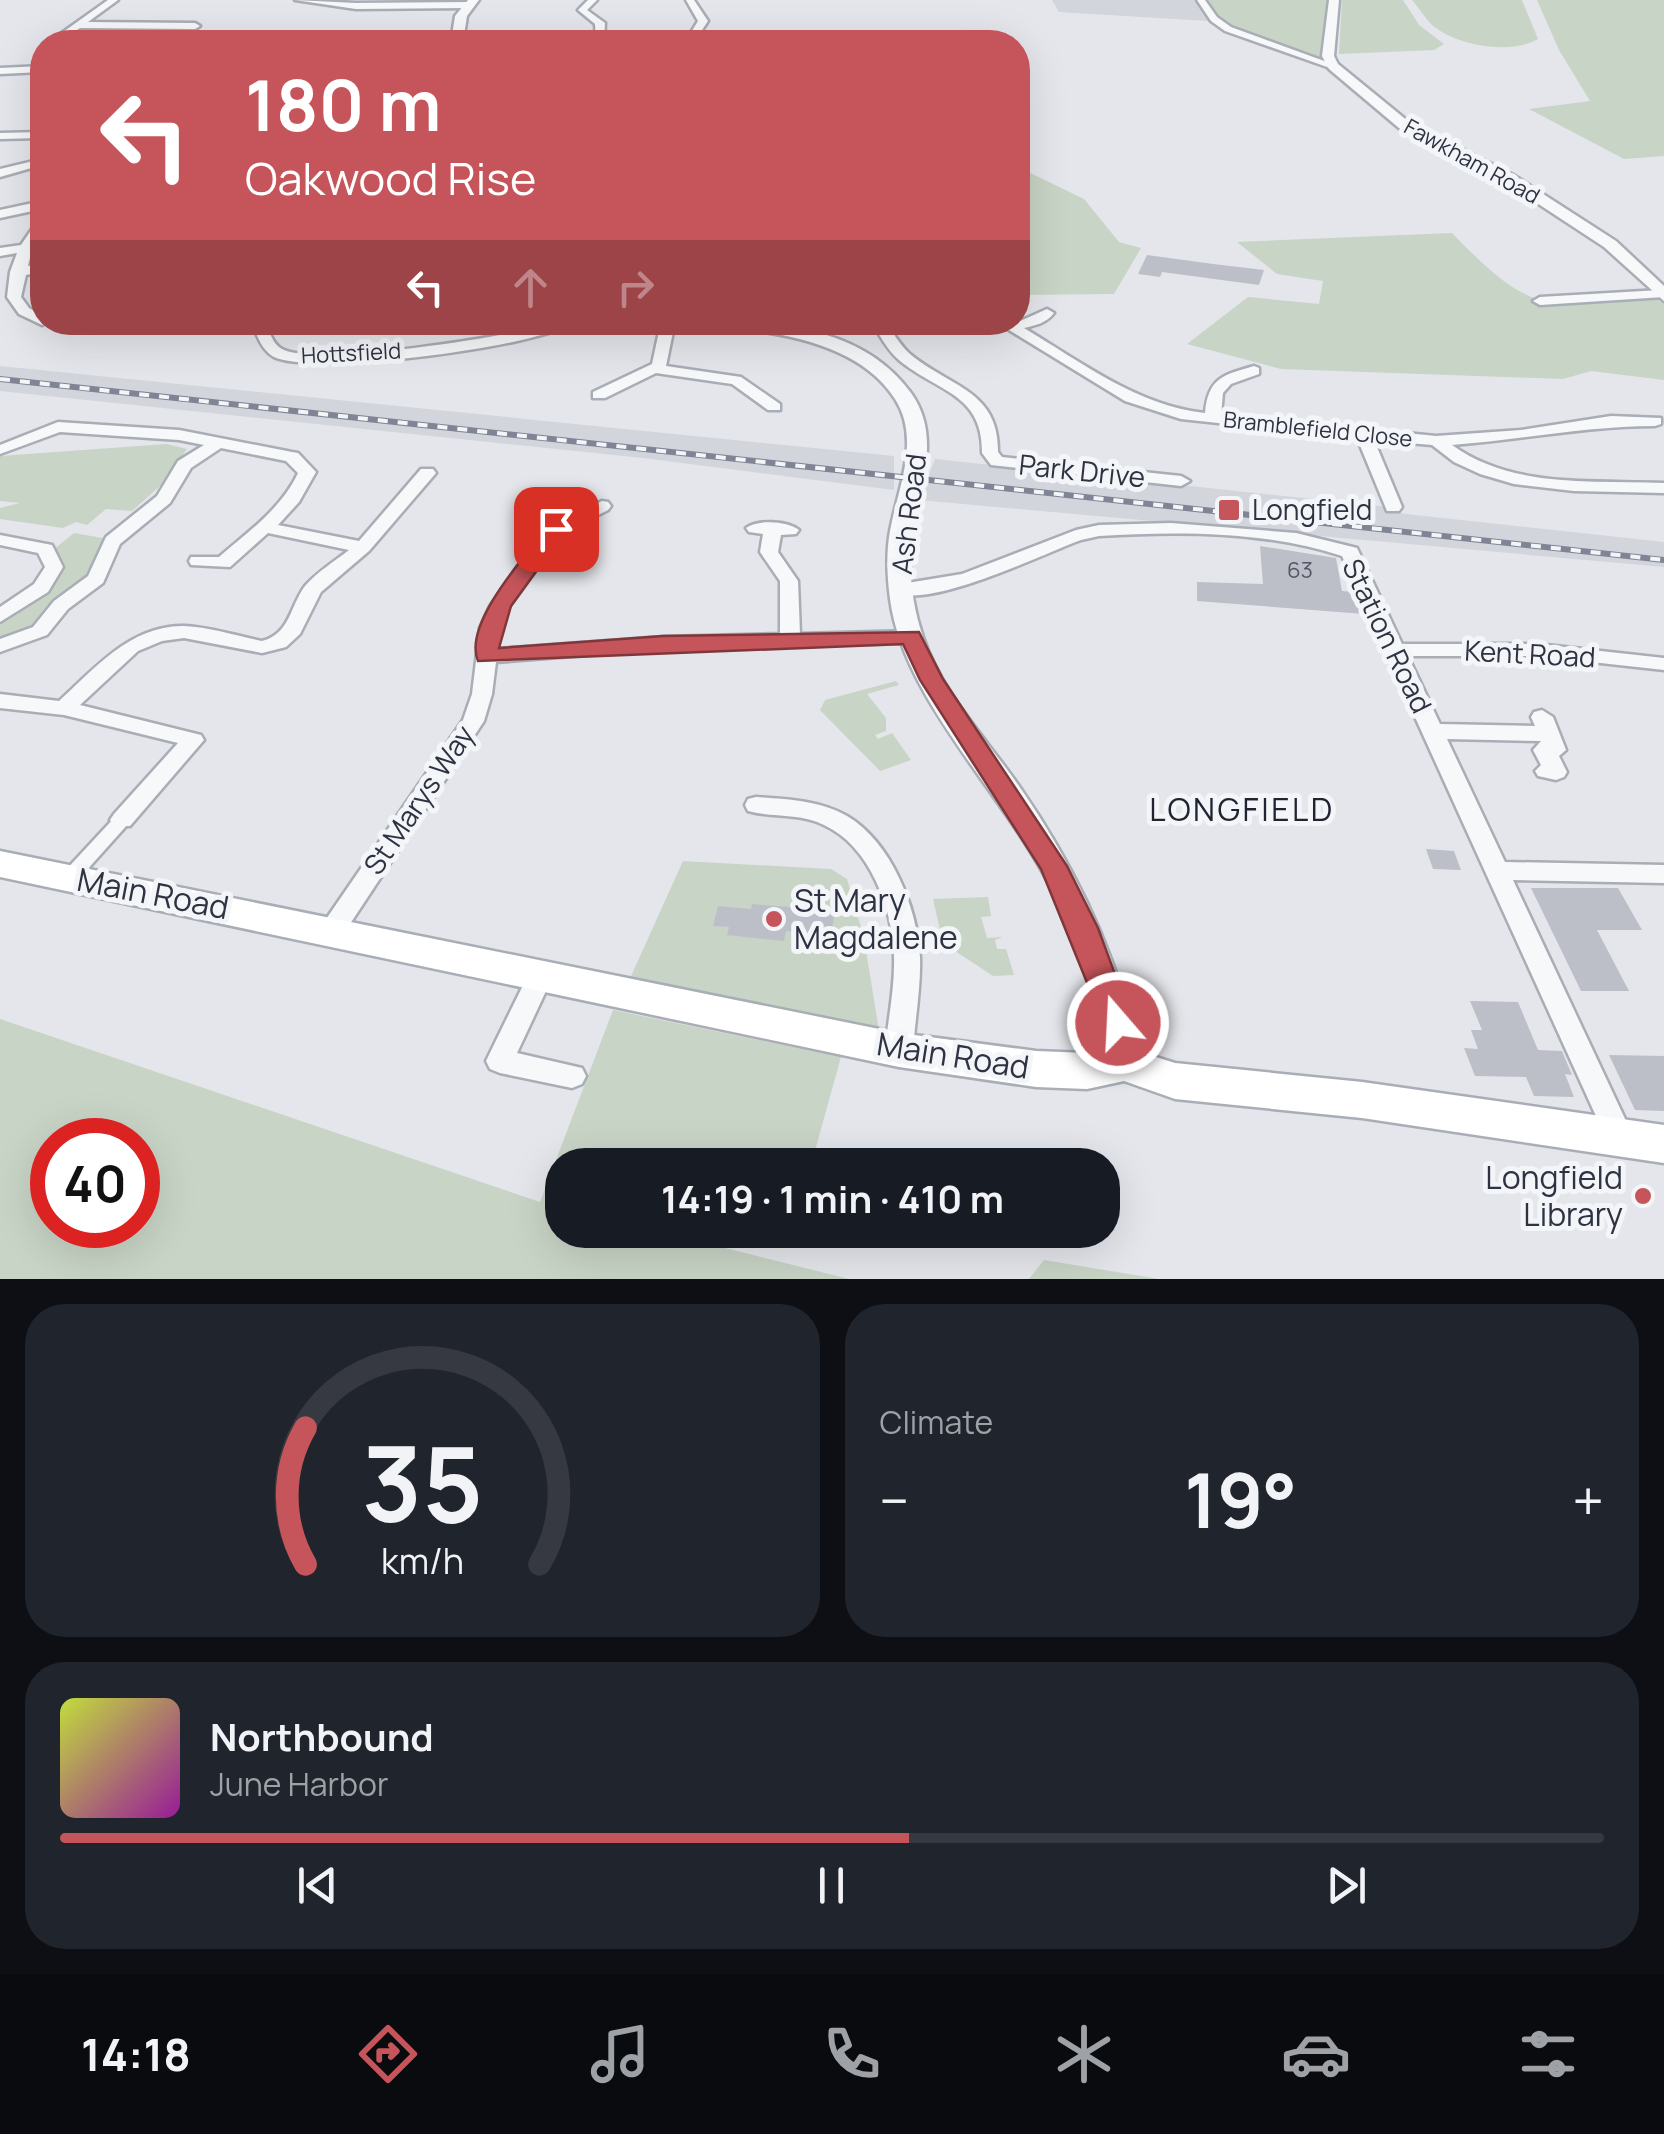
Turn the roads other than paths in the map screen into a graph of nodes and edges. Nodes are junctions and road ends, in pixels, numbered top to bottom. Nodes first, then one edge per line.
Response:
1 (114, 0) edge
2 (300, 0) edge
3 (593, 0) edge
4 (690, 0) edge
5 (1201, 0) edge
6 (1334, 0) edge
7 (472, 2) edge
8 (78, 25) junction
9 (196, 26) dead end
10 (71, 30) edge
11 (459, 30) edge
12 (600, 30) edge
13 (697, 30) edge
14 (28, 60) dead end
15 (1333, 66) junction
16 (30, 69) edge
17 (14, 70) junction
18 (0, 71) edge
19 (30, 135) edge
20 (0, 136) edge
21 (30, 165) edge
22 (0, 173) edge
23 (30, 208) edge
24 (0, 214) edge
25 (30, 241) edge
26 (25, 248) junction
27 (0, 252) edge
28 (30, 270) edge
29 (18, 272) junction
30 (1662, 295) edge
31 (7, 298) edge
32 (1540, 300) dead end
33 (1046, 313) dead end
34 (30, 314) edge
35 (1030, 322) edge
36 (264, 335) edge
37 (532, 335) edge
38 (665, 335) edge
39 (808, 335) edge
40 (887, 335) edge
41 (1024, 335) edge
42 (657, 367) junction
43 (1254, 371) dead end
44 (599, 395) dead end
45 (764, 404) dead end
46 (1213, 418) junction
47 (1656, 421) dead end
48 (1364, 436) junction
49 (1436, 441) junction
50 (215, 445) junction
51 (3, 450) dead end
52 (428, 470) dead end
53 (1181, 481) dead end
54 (1664, 488) edge
55 (602, 506) dead end
56 (1393, 507) dead end
57 (263, 526) junction
58 (773, 529) dead end
59 (0, 540) edge
60 (363, 546) junction
61 (198, 561) dead end
62 (900, 590) junction
63 (0, 616) edge
64 (910, 637) junction
65 (790, 641) junction
66 (0, 646) edge
67 (1396, 650) junction
68 (486, 656) junction
69 (1664, 664) edge
70 (0, 701) edge
71 (64, 708) junction
72 (1434, 732) junction
73 (1546, 771) dead end
74 (756, 805) dead end
75 (122, 820) joint
76 (0, 864) edge
77 (1497, 871) junction
78 (1664, 874) edge
79 (70, 877) junction
80 (331, 932) junction
81 (540, 976) junction
82 (899, 1050) junction
83 (1124, 1064) junction
84 (572, 1076) dead end
85 (1620, 1138) junction
86 (1664, 1144) edge

1 - 8 street
2 - 7 street
3 - 12 street
4 - 13 street
5 - 15 street
6 - 15 street
7 - 11 street
8 - 9 street
8 - 10 street
14 - 17 street
15 - 30 street, Fawkham Road
16 - 17 street
17 - 18 street
19 - 20 street
21 - 22 street
23 - 24 street
25 - 26 street
26 - 27 street
26 - 29 street
28 - 29 street
29 - 31 street
30 - 32 street
31 - 34 street
33 - 35 street
36 - 37 street, Hottsfield
38 - 42 street
39 - 62 street, Ash Road
40 - 53 street, Park Drive
41 - 46 street, Bramblefield Close
42 - 44 street
42 - 45 street
43 - 46 street
46 - 48 street, Bramblefield Close
47 - 49 street, Bramblefield Close
48 - 49 street, Bramblefield Close
48 - 56 street
49 - 54 street
50 - 51 street
50 - 57 street
50 - 66 street
52 - 60 street
55 - 68 street, St Marys Way
57 - 60 street
57 - 61 street
58 - 65 street
59 - 63 street
60 - 71 street
62 - 64 street, Ash Road
62 - 67 street, Station Road
64 - 65 street
64 - 83 street, Ash Road
65 - 68 street
67 - 69 street, Kent Road
67 - 72 street, Station Road
68 - 80 street, St Marys Way
70 - 71 street
71 - 75 street
72 - 73 street
72 - 77 street, Station Road
74 - 82 street
75 - 79 street
76 - 79 main road, Main Road
77 - 78 street
77 - 85 street, Station Road
79 - 80 main road, Main Road
80 - 81 main road, Main Road
81 - 82 main road, Main Road
81 - 84 street
82 - 83 main road, Main Road
83 - 85 main road, Main Road
85 - 86 main road, Main Road

